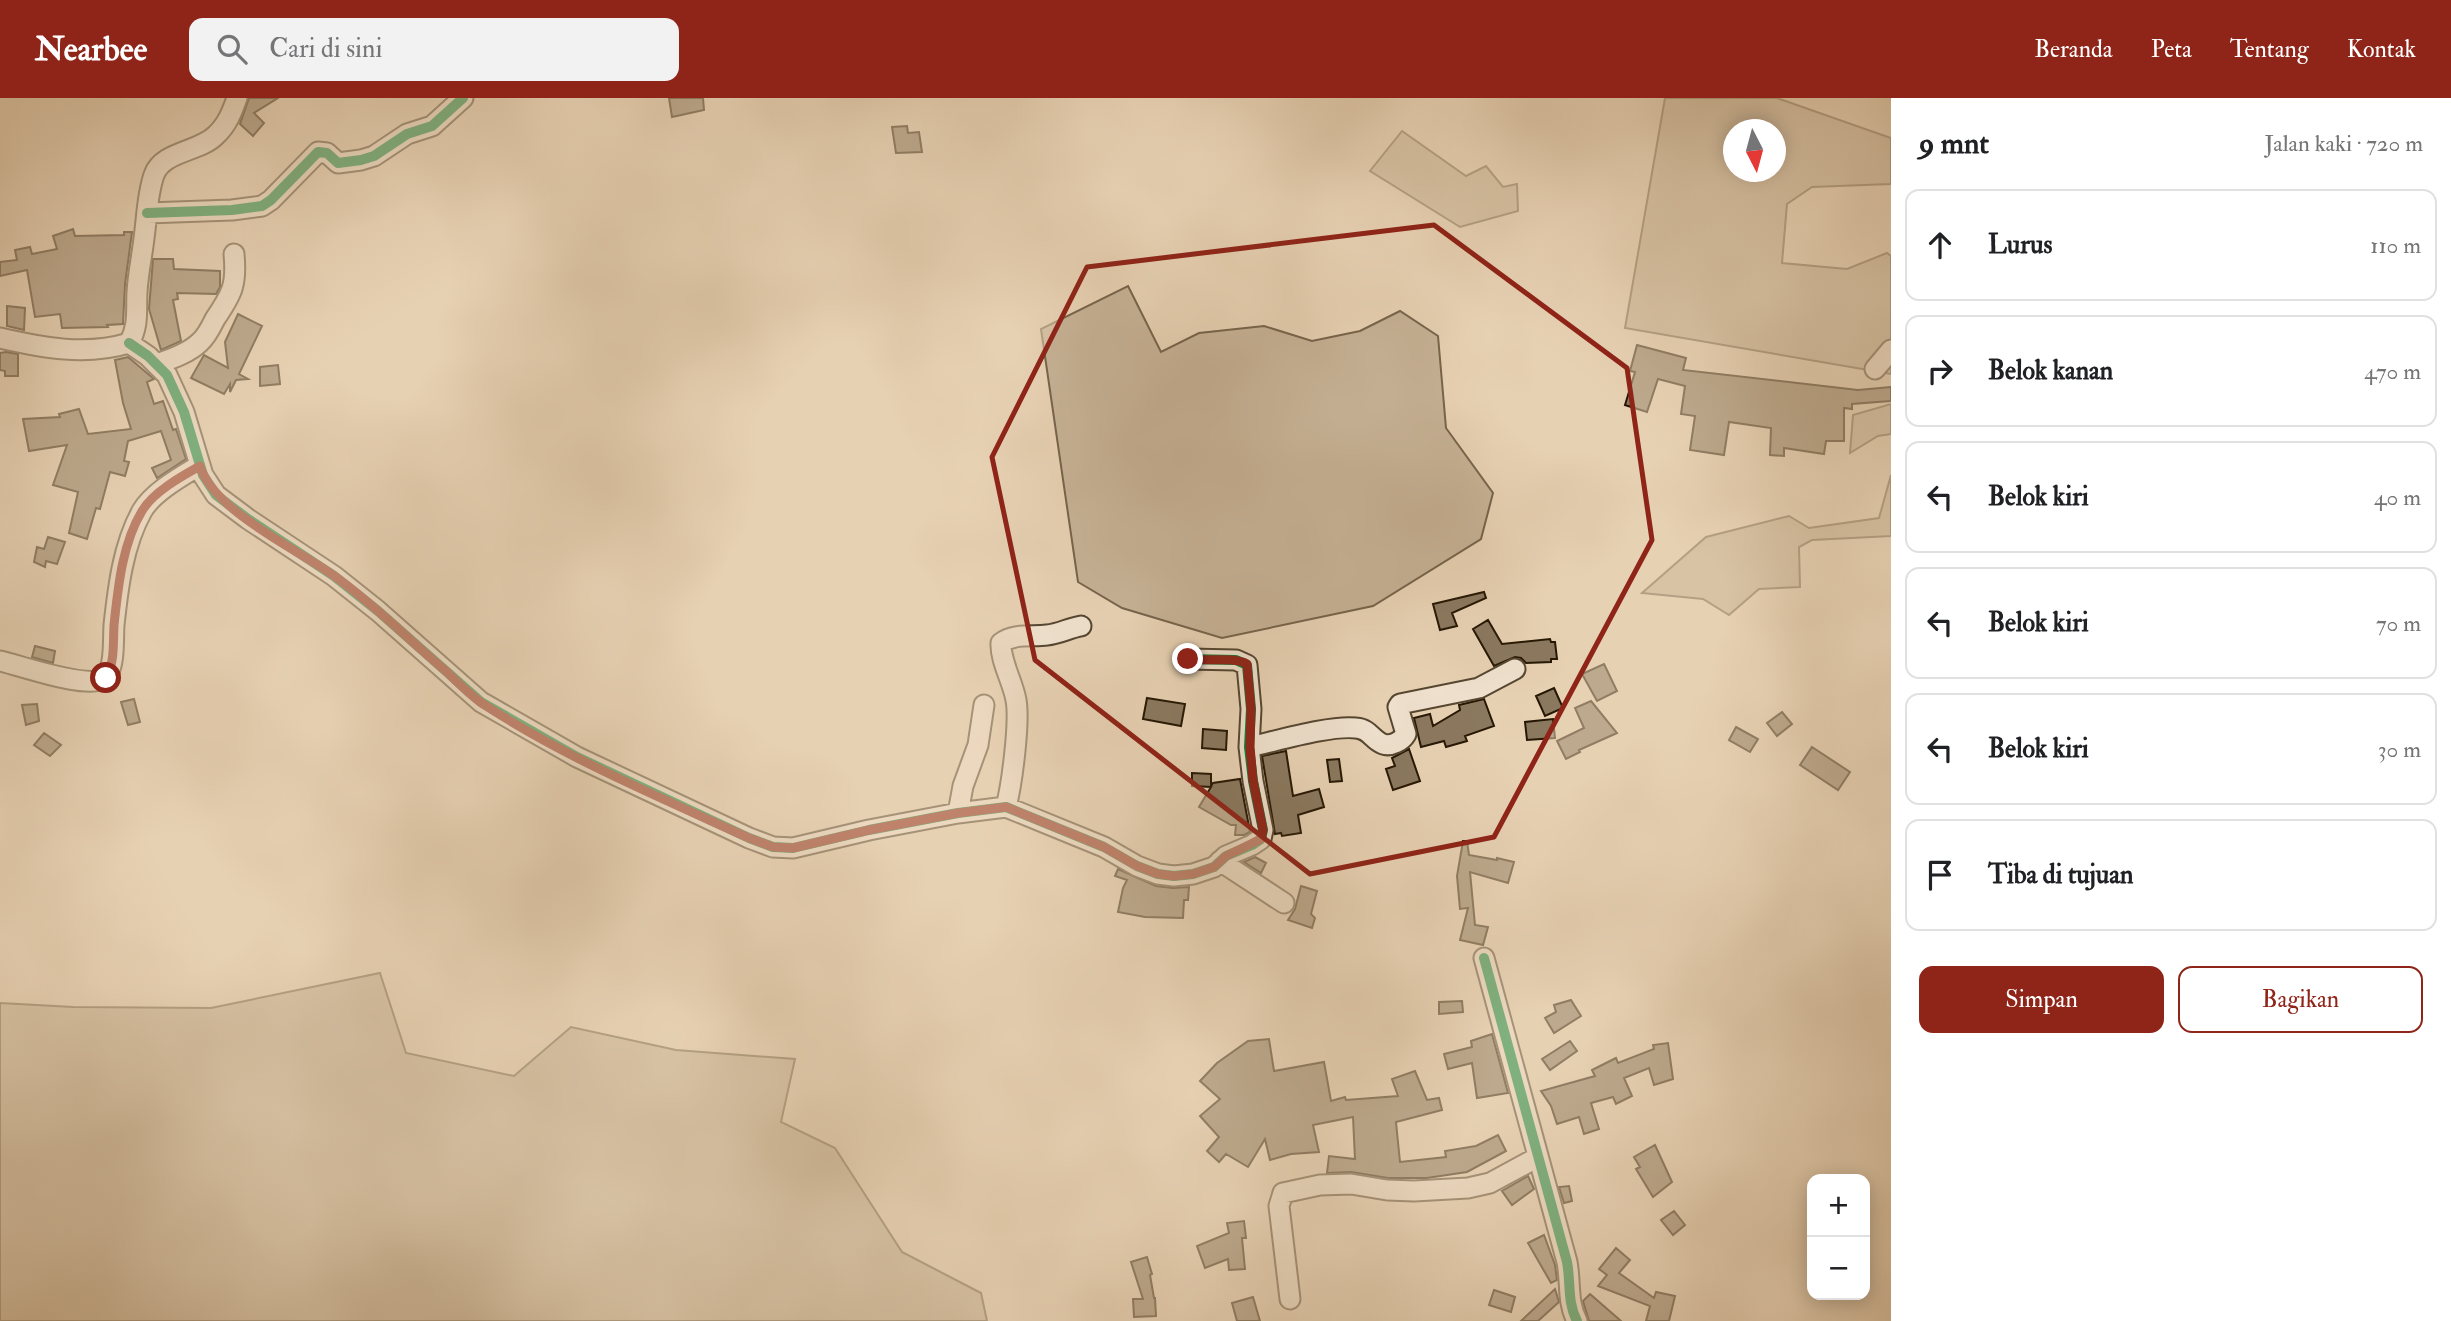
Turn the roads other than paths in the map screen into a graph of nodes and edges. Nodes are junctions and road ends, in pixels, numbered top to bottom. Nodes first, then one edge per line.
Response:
1 (237, 98) edge
2 (463, 98) edge
3 (147, 213) junction
4 (234, 254) dead end
5 (0, 338) edge
6 (129, 343) junction
7 (1891, 350) edge
8 (157, 364) junction
9 (1875, 369) dead end
10 (200, 466) junction
11 (1081, 626) dead end
12 (1188, 659) dead end
13 (0, 661) edge
14 (1516, 669) dead end
15 (984, 705) dead end
16 (1250, 747) junction
17 (1006, 807) junction
18 (958, 813) junction
19 (1220, 862) junction
20 (1284, 903) dead end
21 (1484, 958) dead end
22 (1538, 1157) junction
23 (1290, 1299) dead end
24 (1577, 1321) edge

1 - 3 street
2 - 3 street
3 - 6 street
4 - 8 street
5 - 6 street
6 - 8 street
7 - 9 street
8 - 10 street
10 - 13 street
10 - 18 street
11 - 17 street
12 - 16 street
14 - 16 street
15 - 18 street
16 - 19 street
17 - 18 street
17 - 19 street
19 - 20 street
21 - 22 street
22 - 23 street
22 - 24 street

